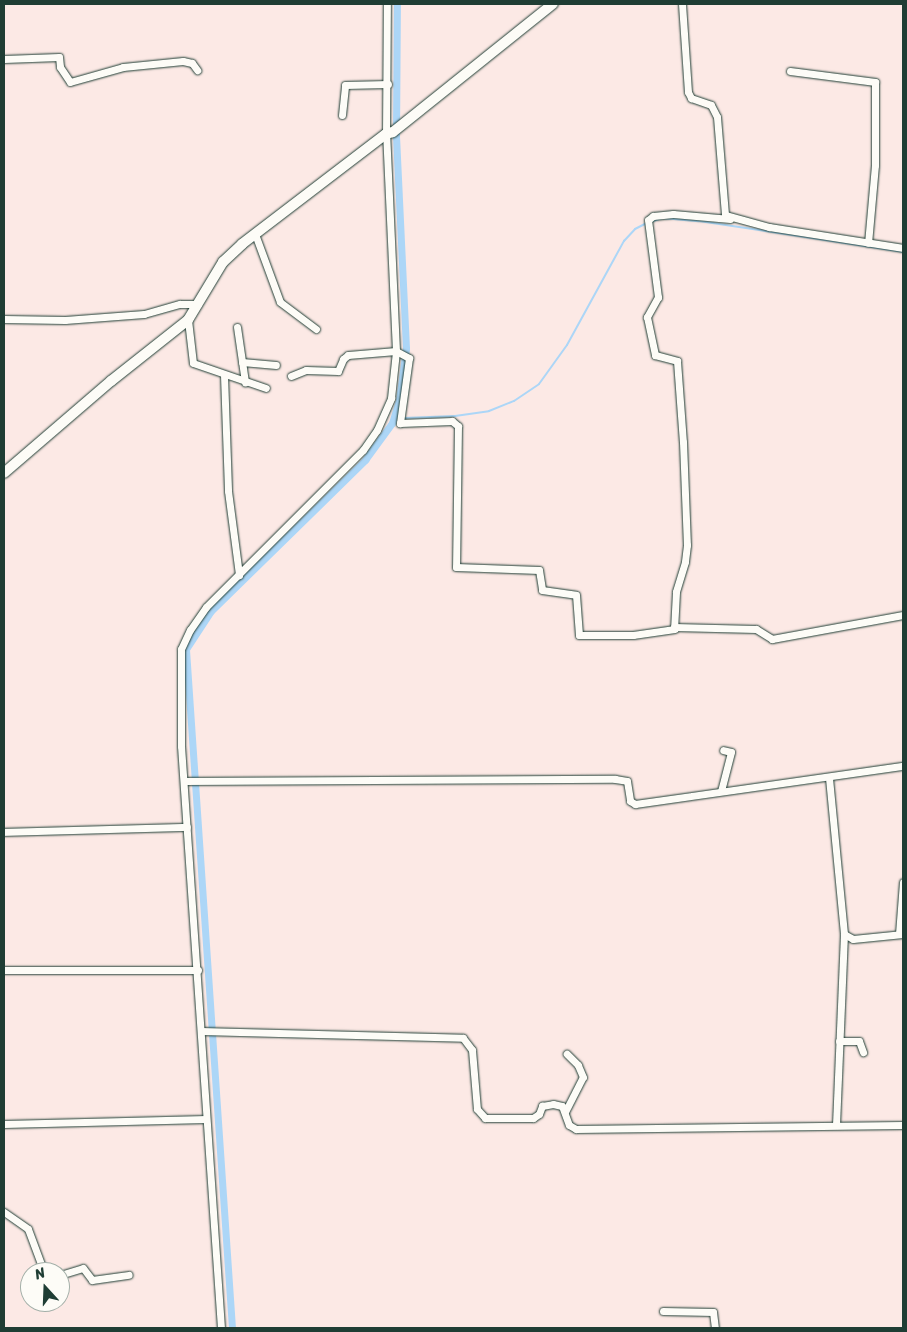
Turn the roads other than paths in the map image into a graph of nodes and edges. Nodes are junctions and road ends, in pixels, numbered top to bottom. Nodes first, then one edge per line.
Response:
1 (387, 4) edge
2 (553, 4) edge
3 (682, 4) edge
4 (4, 59) edge
5 (197, 70) dead end
6 (790, 71) dead end
7 (388, 84) junction
8 (342, 115) dead end
9 (393, 131) junction
10 (730, 219) junction
11 (255, 234) junction
12 (868, 243) junction
13 (903, 248) edge
14 (198, 304) junction
15 (4, 319) edge
16 (188, 320) junction
17 (237, 328) dead end
18 (316, 329) dead end
19 (399, 353) junction
20 (242, 362) junction
21 (276, 365) dead end
22 (224, 375) junction
23 (291, 376) dead end
24 (245, 382) junction
25 (266, 388) dead end
26 (4, 473) edge
27 (239, 575) junction
28 (903, 615) edge
29 (675, 628) junction
30 (723, 750) dead end
31 (903, 766) edge
32 (829, 778) junction
33 (184, 781) junction
34 (721, 791) junction
35 (188, 827) junction
36 (4, 832) edge
37 (903, 882) edge
38 (844, 934) junction
39 (901, 934) edge
40 (4, 970) edge
41 (198, 970) junction
42 (204, 1032) junction
43 (839, 1041) junction
44 (863, 1052) dead end
45 (567, 1054) dead end
46 (565, 1112) junction
47 (206, 1119) junction
48 (4, 1124) edge
49 (836, 1125) junction
50 (903, 1125) edge
51 (4, 1212) edge
52 (40, 1262) edge
53 (70, 1272) edge
54 (128, 1275) dead end
55 (663, 1311) dead end
56 (221, 1328) edge
57 (716, 1328) edge

1 - 7 street
2 - 9 main road
3 - 10 street
4 - 5 street
6 - 12 street
7 - 8 street
7 - 9 street
9 - 11 main road
9 - 19 street
10 - 12 street
10 - 29 street
11 - 14 main road
11 - 18 street
12 - 13 street
14 - 15 street
14 - 16 main road
16 - 22 street
16 - 26 main road
17 - 20 street
19 - 23 street
19 - 27 street
19 - 29 street
20 - 21 street
20 - 24 street
22 - 24 street
22 - 27 street
24 - 25 street
27 - 33 street
28 - 29 street
30 - 34 street
31 - 32 street
32 - 34 street
32 - 38 street
33 - 34 street
33 - 35 street
35 - 36 street
35 - 41 street
37 - 39 street
38 - 39 street
38 - 43 street
40 - 41 street
41 - 42 street
42 - 46 street
42 - 47 street
43 - 44 street
43 - 49 street
45 - 46 street
46 - 49 street
47 - 48 street
47 - 56 street
49 - 50 street
51 - 52 street
53 - 54 street
55 - 57 street

